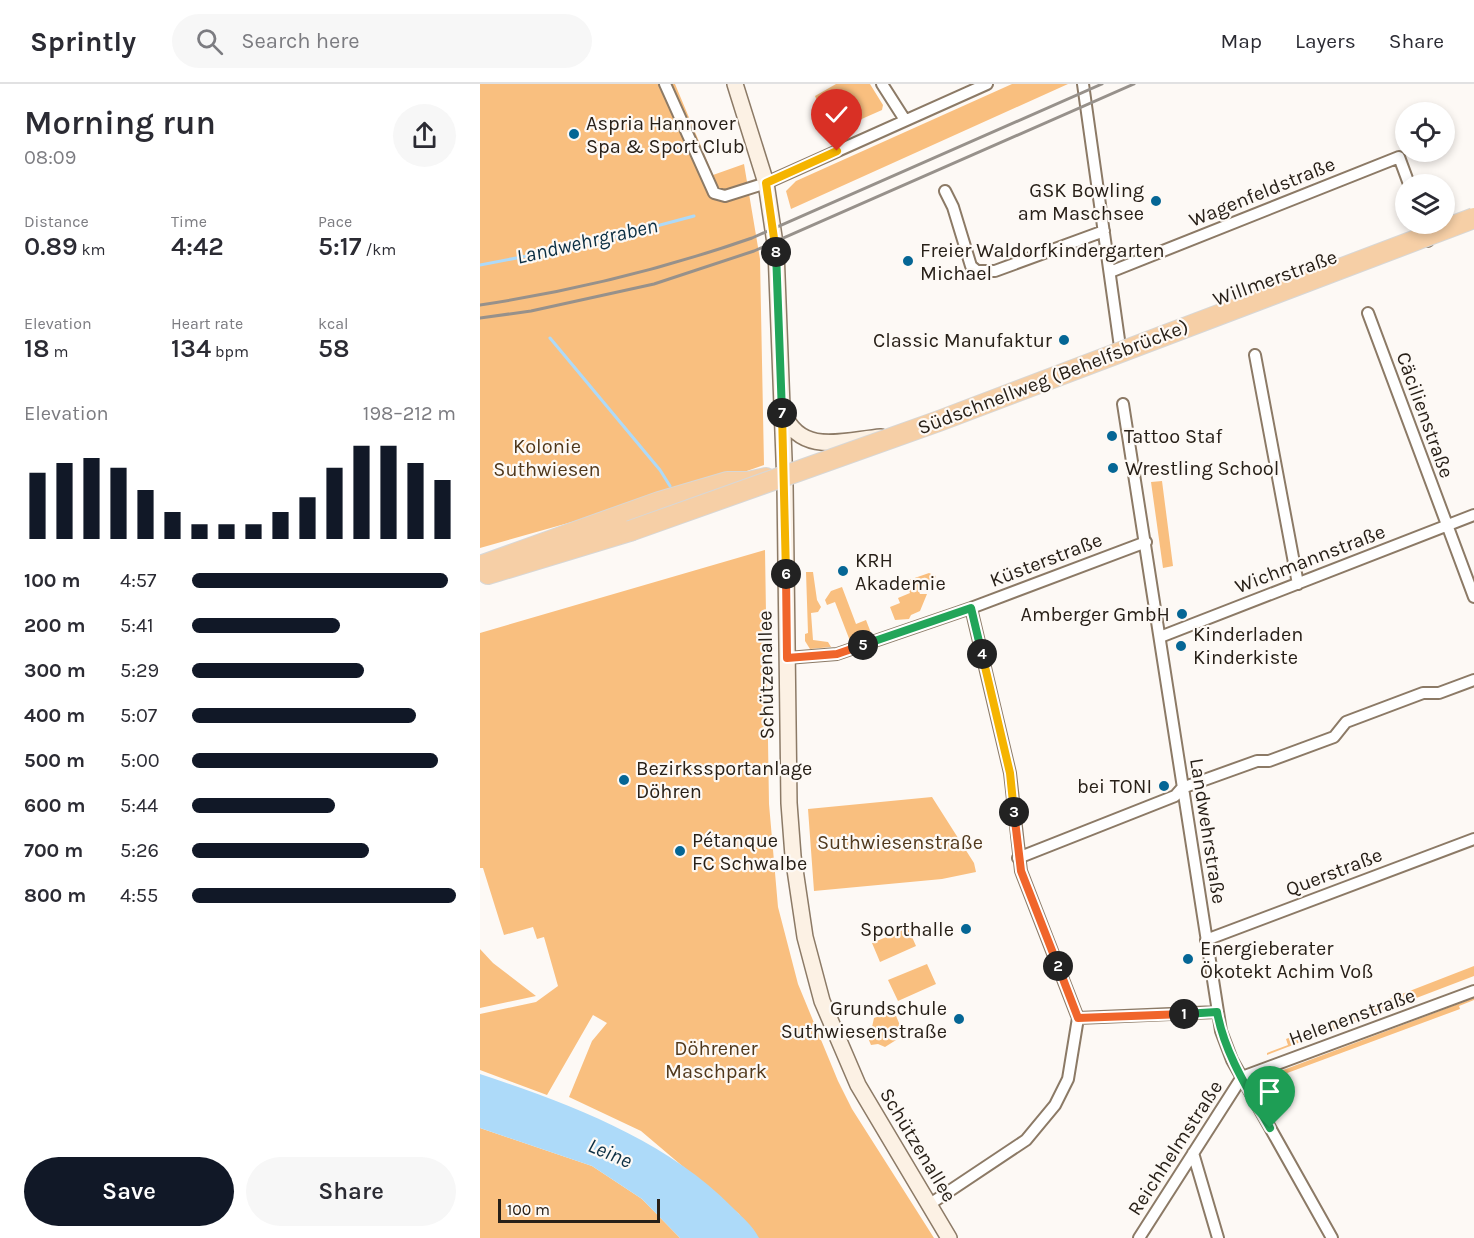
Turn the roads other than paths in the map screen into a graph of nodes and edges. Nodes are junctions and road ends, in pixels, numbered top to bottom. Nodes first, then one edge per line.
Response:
1 (665, 84) edge
2 (735, 84) edge
3 (882, 84) edge
4 (987, 84) edge
5 (1083, 84) edge
6 (905, 120) junction
7 (1405, 174) edge
8 (766, 183) junction
9 (945, 191) dead end
10 (1474, 211) edge
11 (1455, 218) edge
12 (1474, 218) edge
13 (1474, 227) edge
14 (1104, 231) junction
15 (1414, 234) edge
16 (1426, 234) edge
17 (1429, 244) junction
18 (1110, 272) junction
19 (1368, 313) dead end
20 (1255, 355) dead end
21 (1122, 356) junction
22 (1123, 405) dead end
23 (782, 411) junction
24 (887, 436) junction
25 (784, 471) junction
26 (1474, 515) edge
27 (1447, 525) junction
28 (629, 528) junction
29 (1146, 542) junction
30 (480, 567) edge
31 (480, 577) edge
32 (1298, 584) junction
33 (1474, 597) edge
34 (971, 608) junction
35 (1160, 637) junction
36 (787, 658) junction
37 (1474, 680) edge
38 (1182, 788) junction
39 (1474, 839) edge
40 (1018, 858) junction
41 (1206, 940) junction
42 (1474, 991) edge
43 (1217, 1012) junction
44 (1078, 1018) junction
45 (1242, 1077) junction
46 (1193, 1153) junction
47 (930, 1204) junction
48 (949, 1238) edge
49 (1139, 1238) edge
50 (1218, 1238) edge
51 (1332, 1238) edge

1 - 8 street
2 - 8 street, Schützenallee
3 - 6 street
4 - 6 street
5 - 14 street
6 - 8 street
7 - 18 street, Wagenfeldstraße
8 - 23 street, Schützenallee
9 - 14 street
10 - 11 highway, Südschnellweg (Behelfsbrücke)
12 - 28 highway, Südschnellweg (Behelfsbrücke), bridge
13 - 17 street, Willmerstraße
14 - 18 street
15 - 28 highway, Südschnellweg (Behelfsbrücke)
16 - 17 street
17 - 21 street, Willmerstraße
18 - 21 street
19 - 27 street, Cäcilienstraße
20 - 32 street
21 - 24 street, Willmerstraße
22 - 29 street, Landwehrstraße
23 - 24 street
23 - 25 street, Schützenallee
24 - 25 street, Willmerstraße
25 - 30 highway
25 - 36 street, Schützenallee
26 - 27 street, Wichmannstraße
27 - 32 street, Wichmannstraße
27 - 33 street, Cäcilienstraße
28 - 30 highway
28 - 31 highway
29 - 34 street, Küsterstraße
29 - 35 street, Landwehrstraße
32 - 35 street, Wichmannstraße
34 - 36 street, Küsterstraße
34 - 40 street
35 - 38 street, Landwehrstraße
36 - 47 street, Schützenallee
37 - 38 street
38 - 40 street
38 - 41 street, Landwehrstraße
39 - 41 street, Querstraße
40 - 44 street
41 - 43 street, Landwehrstraße
42 - 45 street, Helenenstraße
43 - 44 street
43 - 45 street, Landwehrstraße
44 - 47 street
45 - 46 street, Reichhelmstraße
45 - 51 street, Landwehrstraße
46 - 49 street, Reichhelmstraße
46 - 50 street
47 - 48 street, Schützenallee

